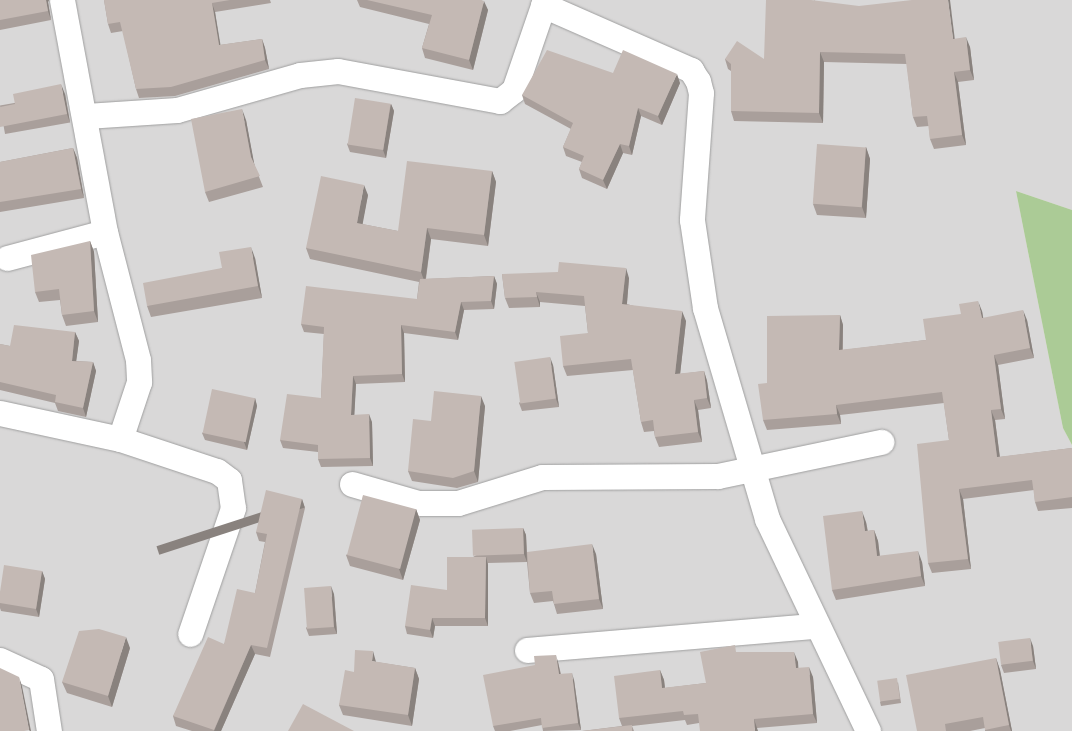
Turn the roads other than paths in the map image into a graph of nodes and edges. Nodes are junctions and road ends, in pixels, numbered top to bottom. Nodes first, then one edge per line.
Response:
1 (62, 0) edge
2 (544, 2) edge
3 (86, 116) junction
4 (105, 232) junction
5 (7, 258) dead end
6 (0, 413) edge
7 (120, 439) junction
8 (881, 442) dead end
9 (753, 469) junction
10 (352, 484) dead end
11 (815, 626) junction
12 (190, 634) dead end
13 (528, 650) dead end
14 (0, 660) edge
15 (49, 731) edge
16 (868, 731) edge

1 - 3 street
2 - 3 street
2 - 9 street
3 - 4 street
4 - 5 street
4 - 7 street
6 - 7 street
7 - 12 street
8 - 9 street
9 - 10 street
9 - 11 street
11 - 13 street
11 - 16 street
14 - 15 street

